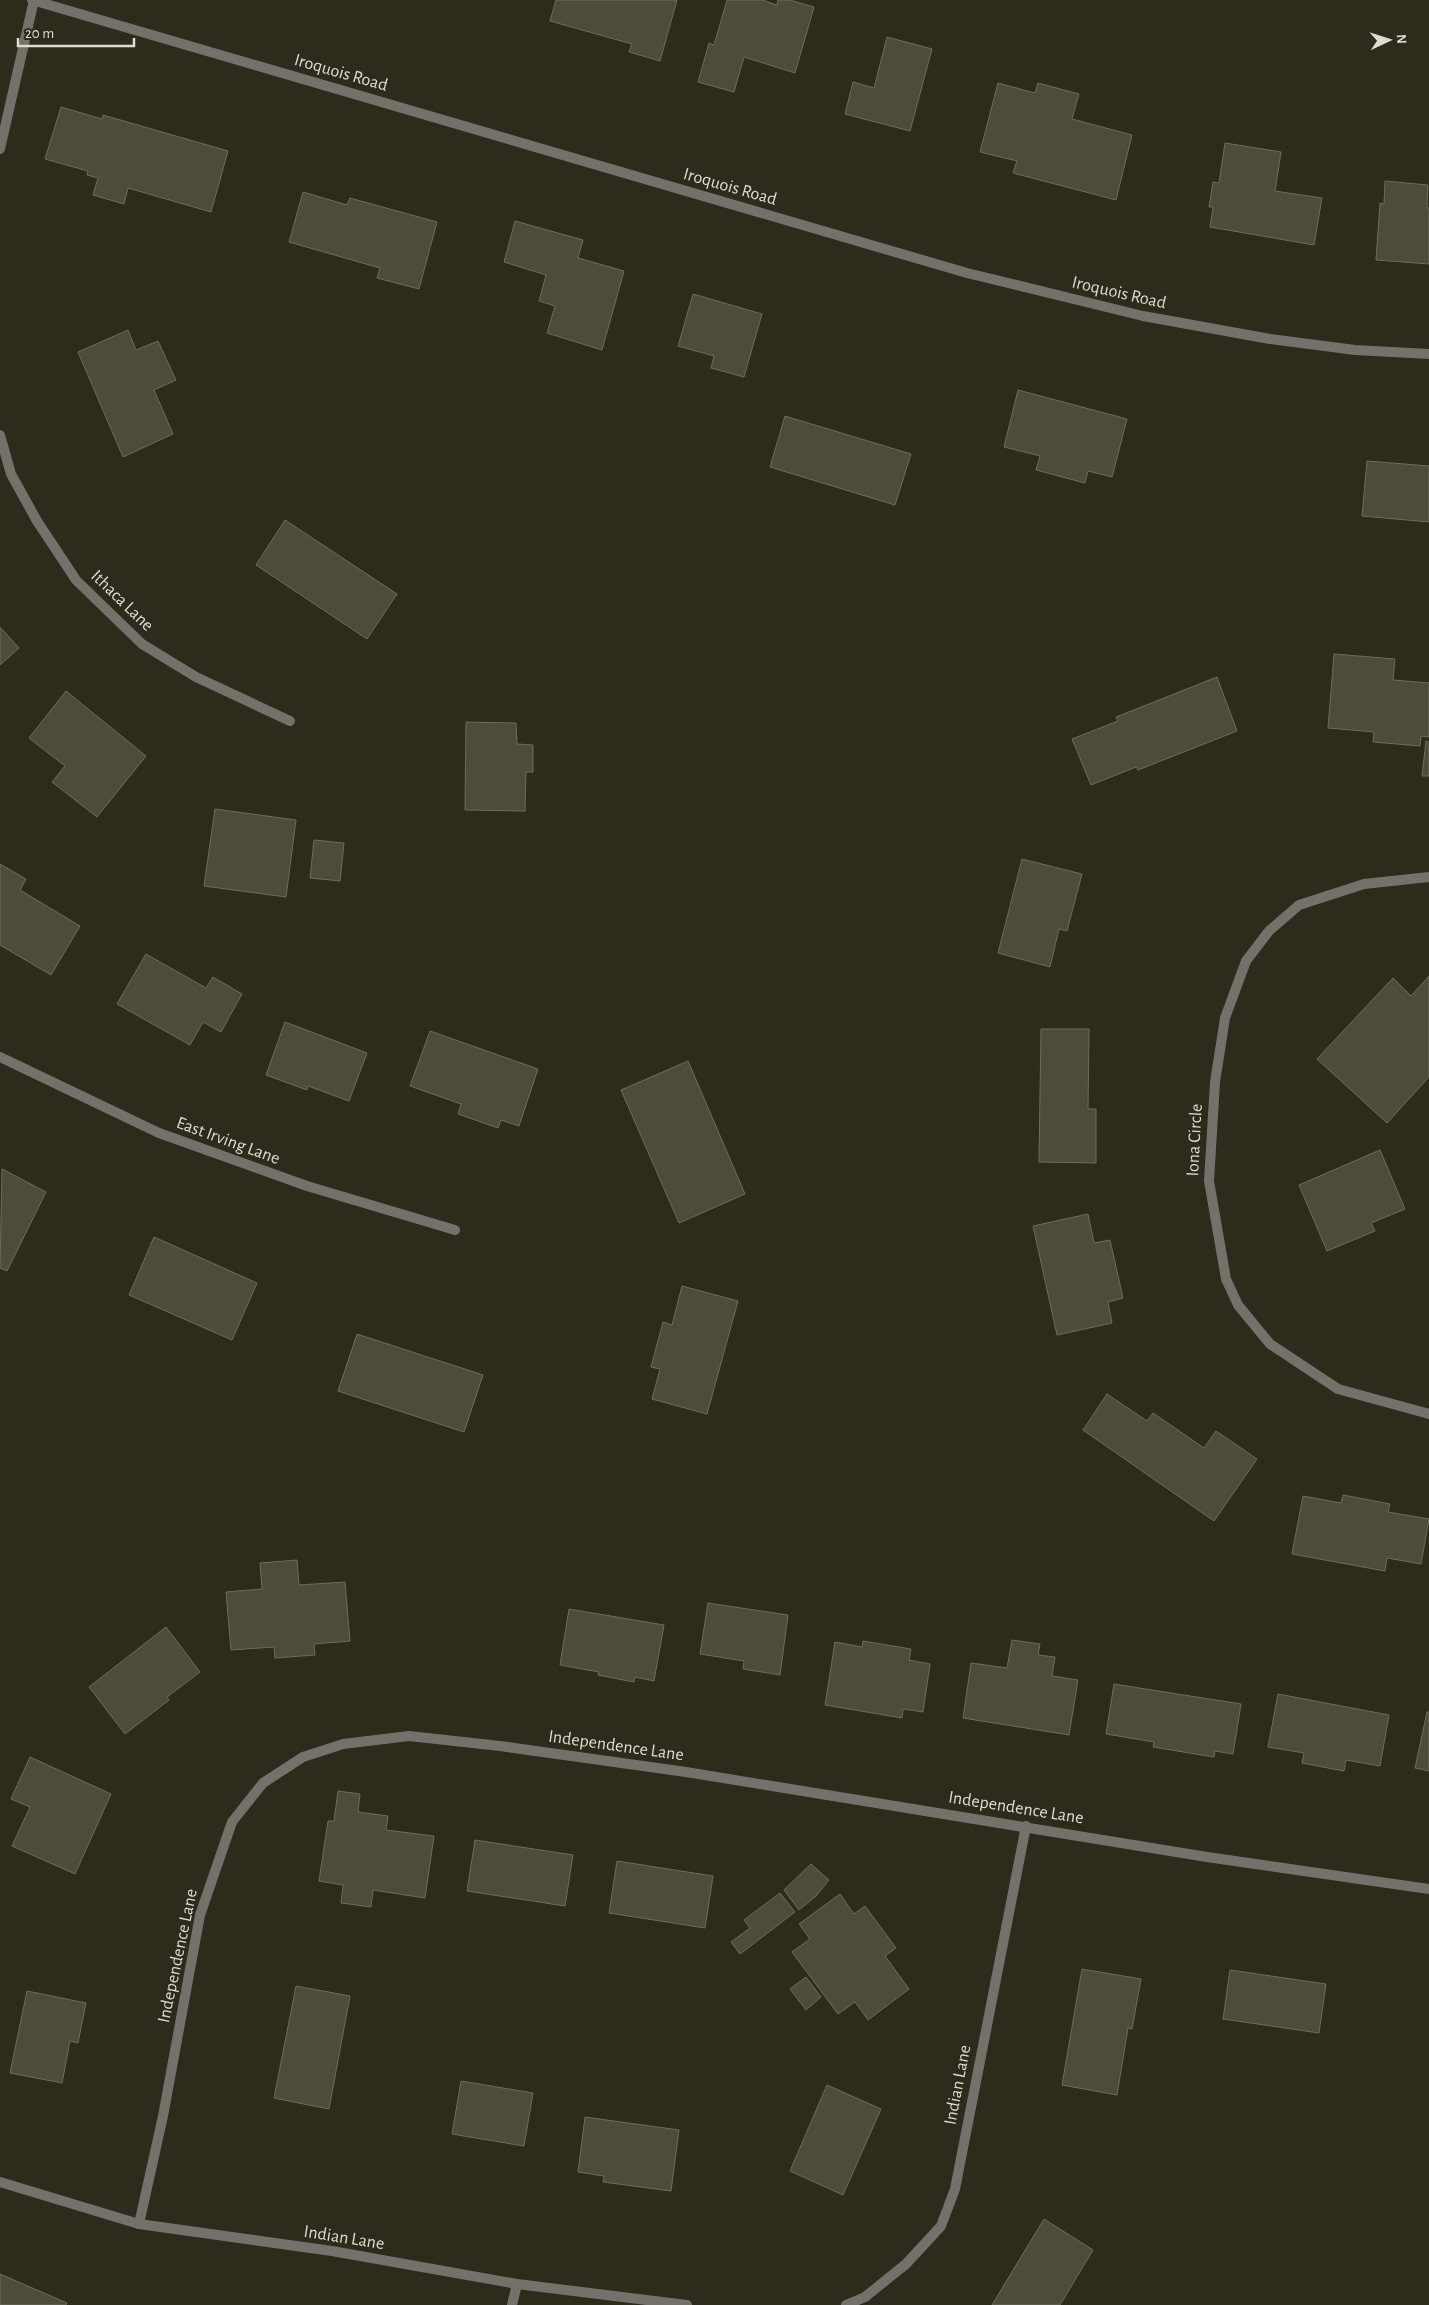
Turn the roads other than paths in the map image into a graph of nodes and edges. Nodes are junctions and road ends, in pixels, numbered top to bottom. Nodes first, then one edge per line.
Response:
1 (33, 0) edge
2 (0, 149) edge
3 (1429, 354) edge
4 (0, 435) edge
5 (290, 721) dead end
6 (1429, 877) edge
7 (0, 1058) edge
8 (455, 1230) dead end
9 (1429, 1414) edge
10 (1026, 1826) junction
11 (1429, 1889) edge
12 (0, 2182) edge
13 (139, 2224) junction
14 (517, 2284) junction
15 (512, 2305) edge
16 (687, 2305) edge
17 (846, 2305) edge

1 - 2 street
1 - 3 street, Iroquois Road
4 - 5 street, Ithaca Lane
6 - 9 street, Iona Circle
7 - 8 street, East Irving Lane
10 - 11 street, Independence Lane
10 - 13 street, Independence Lane
10 - 17 street, Indian Lane
12 - 13 street, Indian Lane
13 - 14 street, Indian Lane
14 - 15 street
14 - 16 street, Indian Lane

